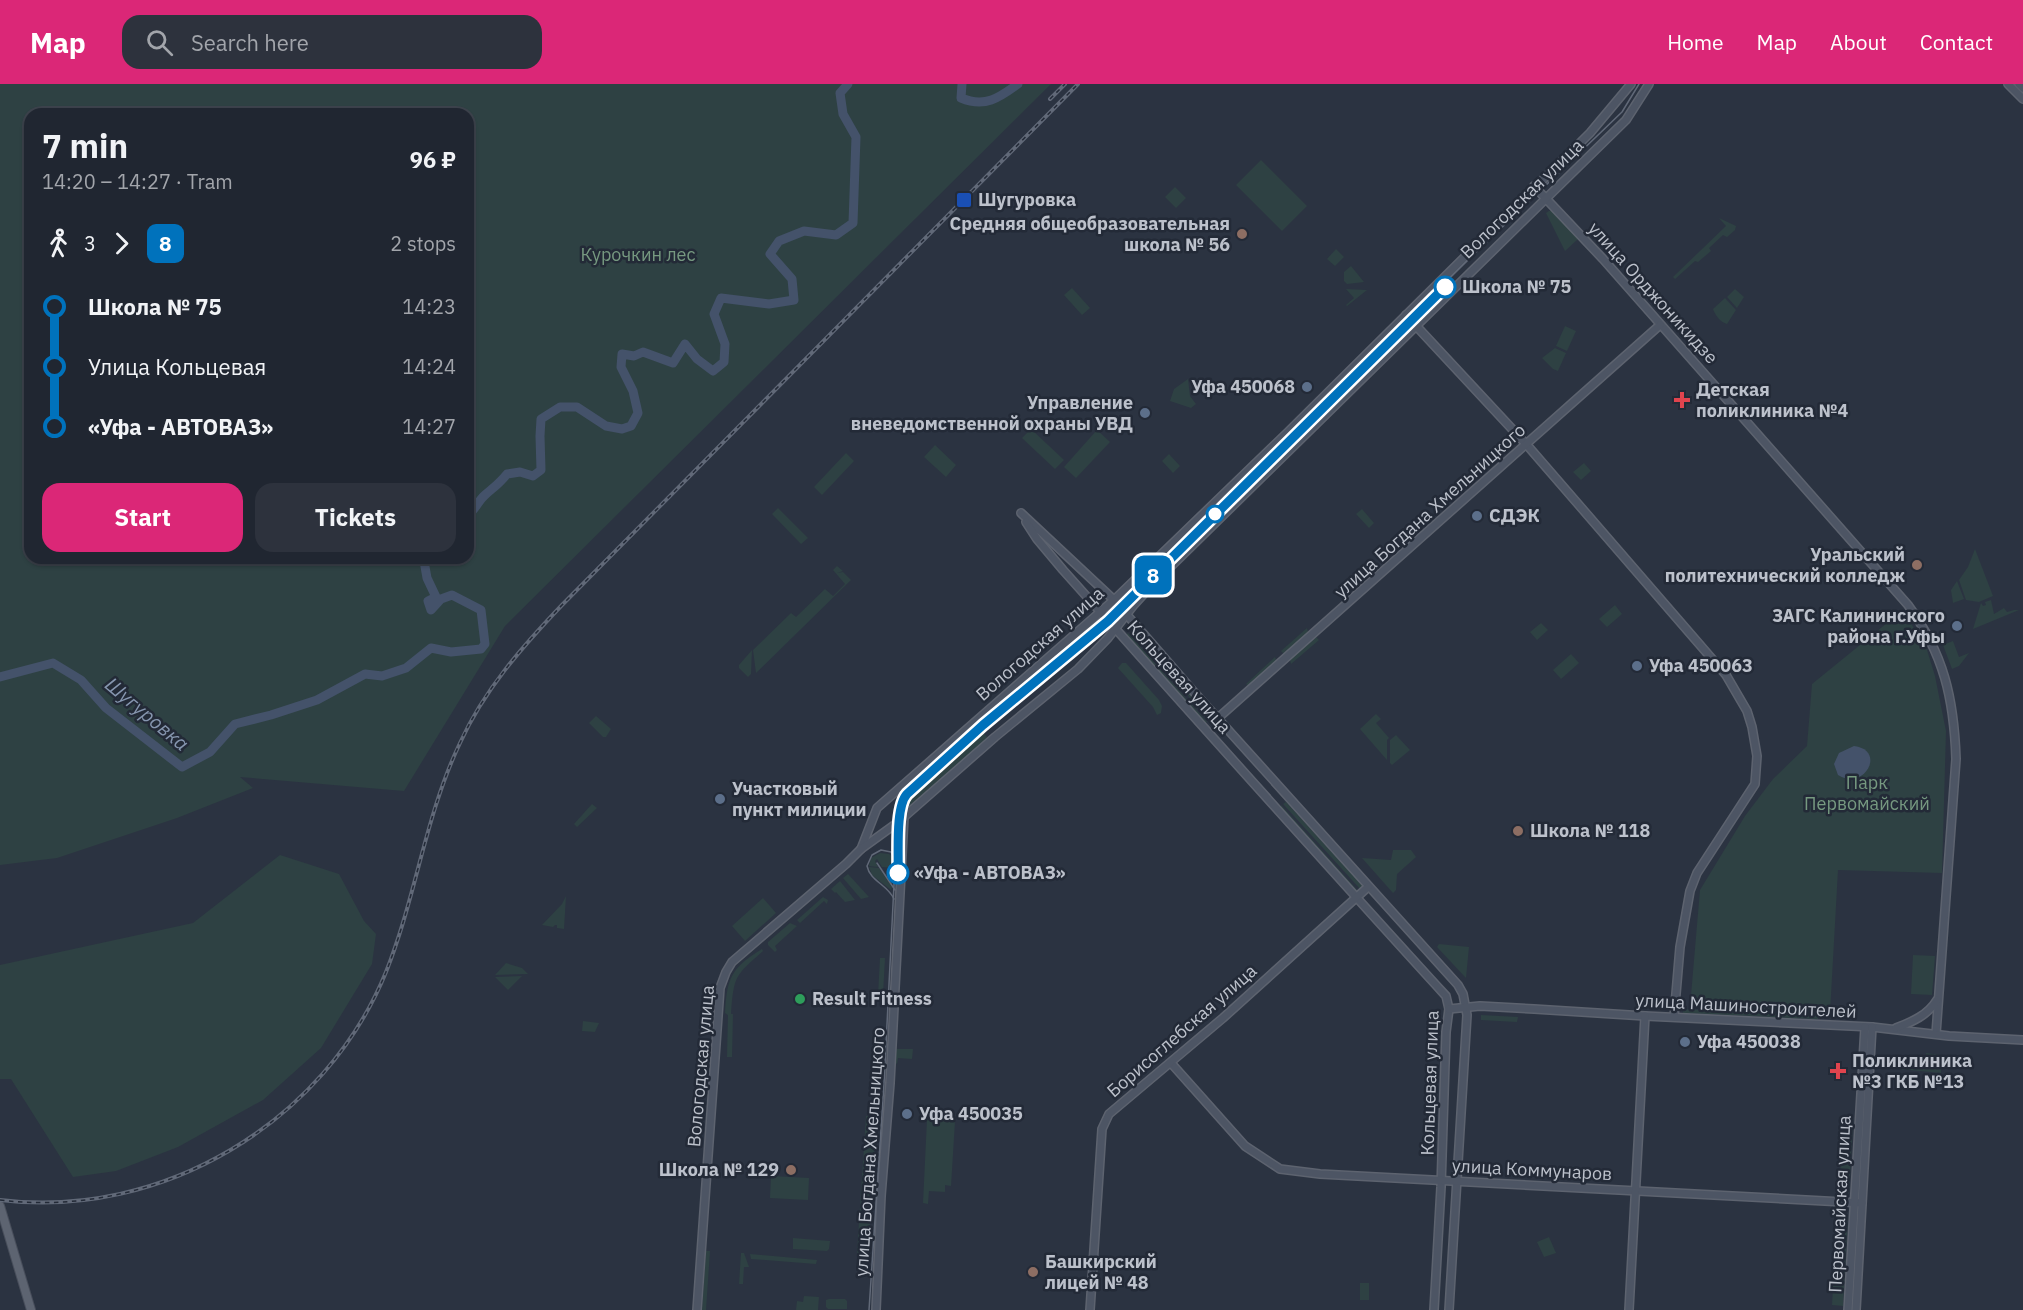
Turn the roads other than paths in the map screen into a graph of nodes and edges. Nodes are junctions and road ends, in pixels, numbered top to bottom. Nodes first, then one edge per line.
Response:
1 (1631, 84) edge
2 (1649, 84) edge
3 (2008, 84) edge
4 (2019, 84) edge
5 (2023, 88) edge
6 (2023, 99) edge
7 (1534, 186) junction
8 (1546, 197) junction
9 (1406, 315) junction
10 (1660, 324) junction
11 (1417, 326) junction
12 (1527, 445) junction
13 (1114, 600) junction
14 (1100, 612) junction
15 (1126, 614) junction
16 (1114, 628) junction
17 (1218, 718) junction
18 (904, 817) junction
19 (861, 849) junction
20 (1368, 887) junction
21 (1355, 898) junction
22 (1939, 997) junction
23 (1467, 1008) junction
24 (1449, 1009) junction
25 (1645, 1016) junction
26 (1674, 1017) junction
27 (1869, 1027) junction
28 (1894, 1029) junction
29 (1936, 1034) junction
30 (2023, 1040) edge
31 (1171, 1064) junction
32 (1442, 1180) junction
33 (1456, 1181) junction
34 (1635, 1191) junction
35 (1858, 1203) junction
36 (0, 1206) edge
37 (31, 1310) edge
38 (697, 1310) edge
39 (876, 1310) edge
40 (1090, 1310) edge
41 (1434, 1310) edge
42 (1449, 1310) edge
43 (1629, 1310) edge
44 (1848, 1310) edge
45 (1856, 1310) edge

1 - 7 main road, Вологодская улица
2 - 8 main road, Вологодская улица
3 - 6 main road
4 - 5 main road
7 - 8 main road, улица Орджоникидзе
7 - 9 main road, Вологодская улица
8 - 10 main road, улица Орджоникидзе
8 - 11 main road, Вологодская улица
9 - 11 main road
9 - 13 main road, Вологодская улица
10 - 12 main road, улица Богдана Хмельницкого
10 - 22 main road, улица Орджоникидзе
11 - 12 main road
11 - 15 main road, Вологодская улица
12 - 17 main road, улица Богдана Хмельницкого
12 - 26 main road
13 - 14 main road, Вологодская улица
13 - 14 main road, Кольцевая улица
13 - 15 main road, Кольцевая улица
14 - 16 main road, Кольцевая улица
14 - 19 main road, Вологодская улица
15 - 16 main road, Вологодская улица
15 - 17 main road, Кольцевая улица
16 - 18 main road, Вологодская улица
16 - 21 main road, Кольцевая улица
17 - 20 main road, Кольцевая улица
18 - 19 main road, Вологодская улица
18 - 39 main road, улица Богдана Хмельницкого
19 - 38 main road, Вологодская улица
20 - 21 main road, Борисоглебская улица
20 - 23 main road, Кольцевая улица
21 - 24 main road, Кольцевая улица
21 - 31 main road, Борисоглебская улица
22 - 28 main road
22 - 29 main road, улица Орджоникидзе
23 - 24 main road, улица Машиностроителей
23 - 25 main road, улица Машиностроителей
23 - 33 main road, Кольцевая улица
24 - 32 main road, Кольцевая улица
25 - 26 main road, улица Машиностроителей
25 - 34 main road
26 - 27 main road, улица Машиностроителей
27 - 28 main road, улица Машиностроителей
27 - 35 main road, Первомайская улица
28 - 29 main road, улица Машиностроителей
29 - 30 main road, улица Машиностроителей
31 - 32 main road, улица Коммунаров
31 - 40 main road, Борисоглебская улица
32 - 33 main road, улица Коммунаров
32 - 41 main road, Кольцевая улица
33 - 34 main road, улица Коммунаров
33 - 42 main road, Кольцевая улица
34 - 35 main road, улица Коммунаров
34 - 43 main road
35 - 44 main road, Первомайская улица
35 - 45 main road, Первомайская улица
36 - 37 main road

